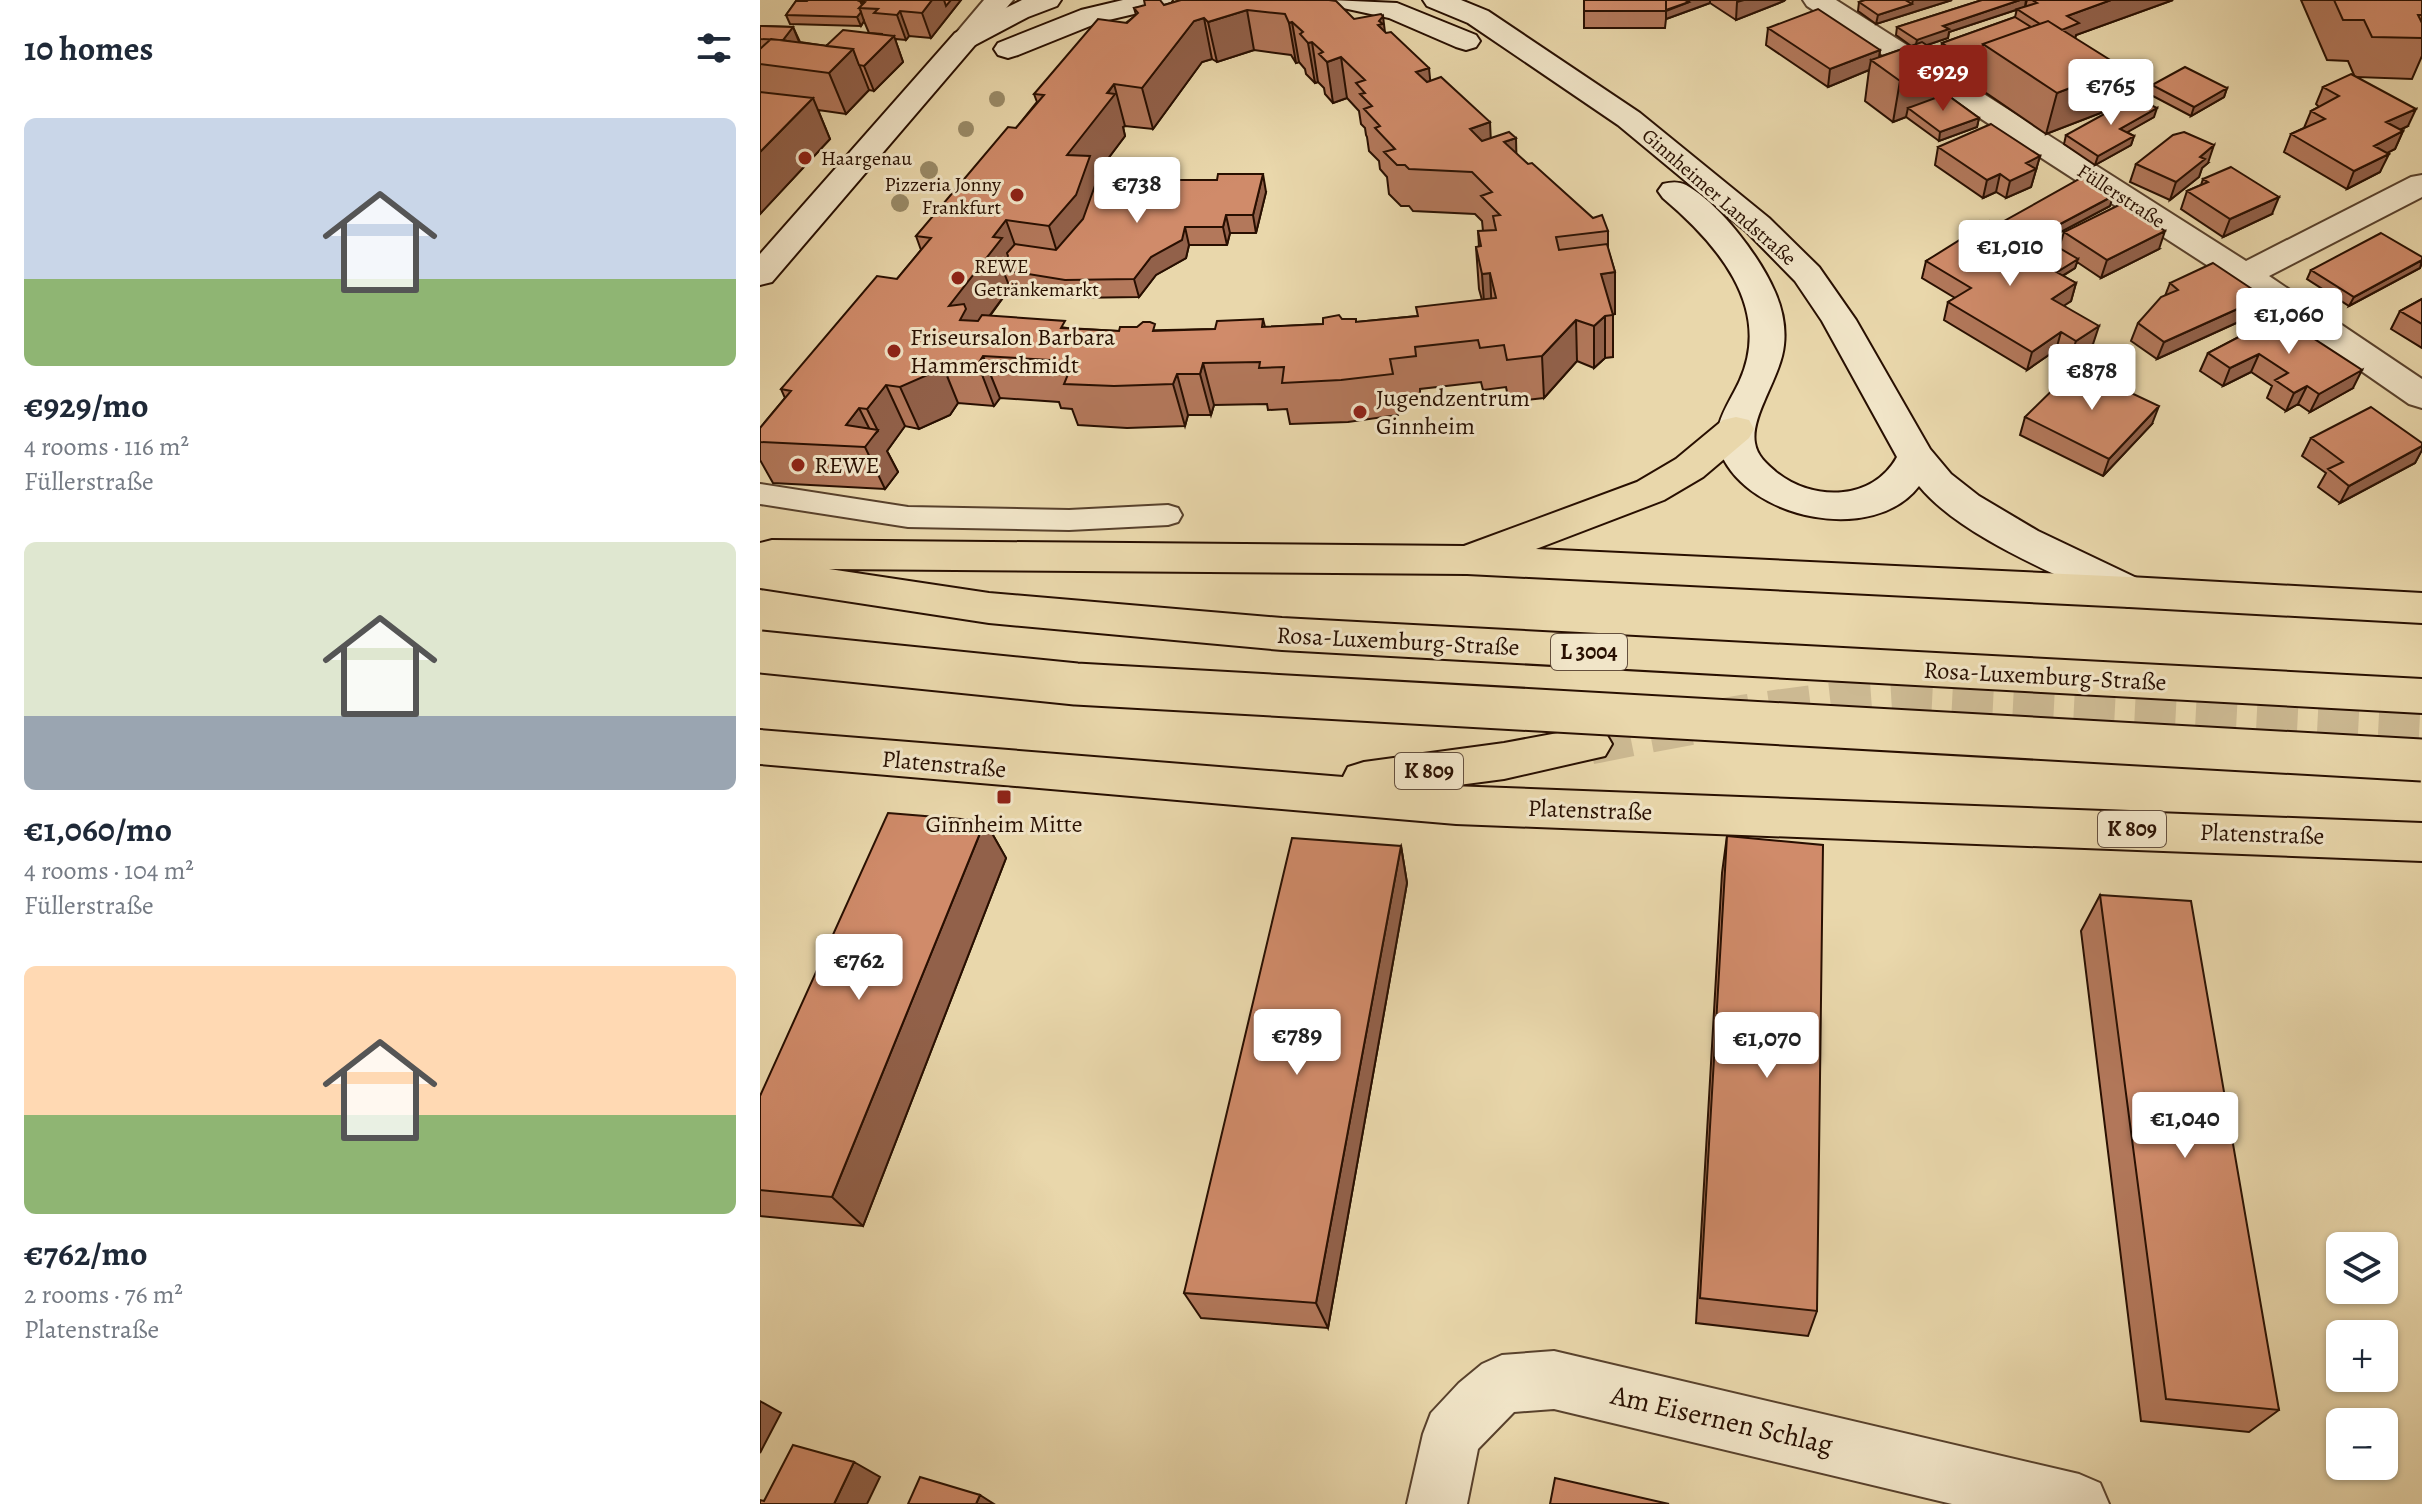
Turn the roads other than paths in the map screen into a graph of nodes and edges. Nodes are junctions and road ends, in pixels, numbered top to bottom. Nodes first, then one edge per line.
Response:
1 (999, 0) edge
2 (1047, 0) edge
3 (1158, 0) edge
4 (1344, 0) edge
5 (1437, 0) edge
6 (1817, 0) edge
7 (965, 39) junction
8 (1568, 112) dead end
9 (892, 124) junction
10 (1619, 148) dead end
11 (2422, 184) edge
12 (760, 275) edge
13 (2245, 275) junction
14 (2422, 396) edge
15 (1736, 429) junction
16 (1916, 457) junction
17 (760, 494) edge
18 (1168, 515) dead end
19 (760, 554) edge
20 (1467, 560) junction
21 (760, 573) edge
22 (2129, 592) junction
23 (2422, 608) edge
24 (760, 652) edge
25 (2422, 696) edge
26 (1590, 744) tunnel mouth
27 (760, 747) edge
28 (2422, 760) edge
29 (1266, 791) junction
30 (2422, 842) edge
31 (1437, 1504) edge
32 (2079, 1504) edge

1 - 7 main road
2 - 7 main road
3 - 9 main road
4 - 8 main road
5 - 16 main road, Ginnheimer Landstraße
6 - 13 main road, Füllerstraße
7 - 9 main road
9 - 12 main road
10 - 15 main road, Ginnheimer Landstraße
11 - 13 main road
13 - 14 main road, Füllerstraße
15 - 16 main road
15 - 20 main road
16 - 22 main road, Ginnheimer Landstraße
17 - 18 lane
19 - 20 main road
20 - 22 main road
21 - 25 main road, Rosa-Luxemburg-Straße / L 3004
22 - 23 main road
24 - 28 main road, bridge
26 - 29 main road, K 809
27 - 29 main road, Platenstraße / K 809
29 - 30 main road, Platenstraße / K 809
31 - 32 main road, Am Eisernen Schlag

